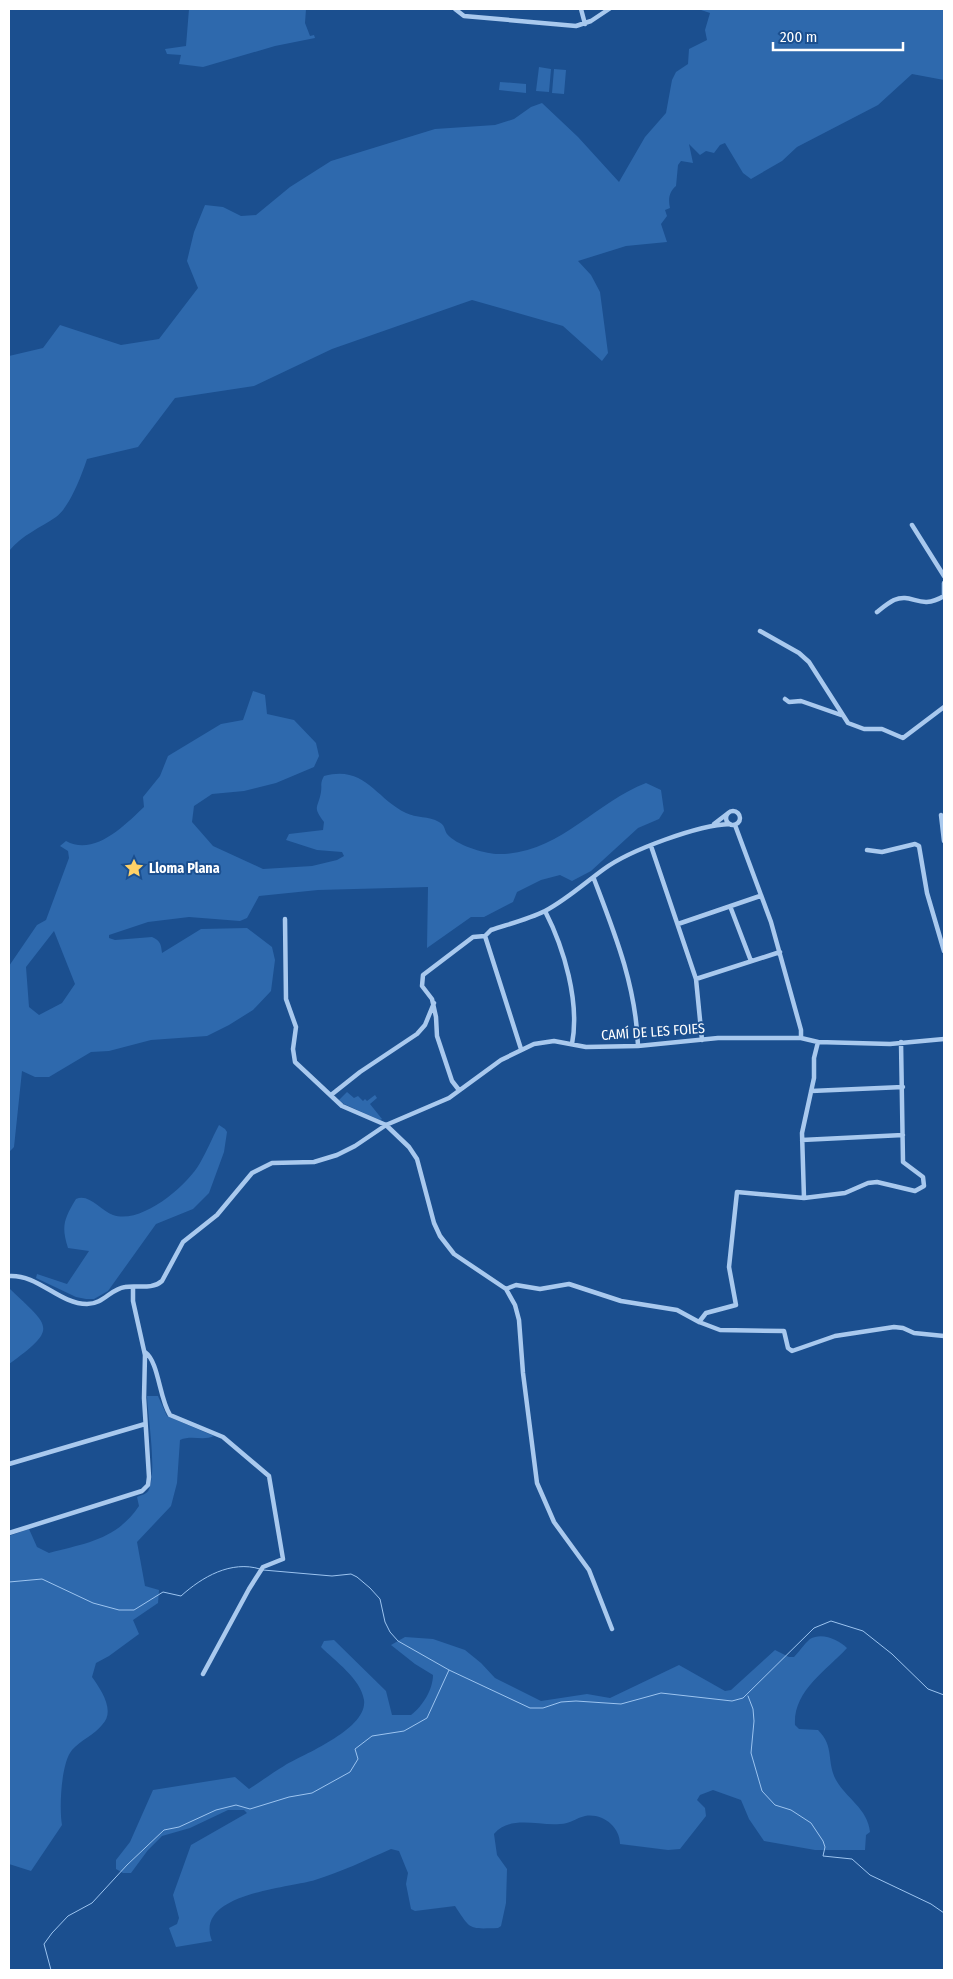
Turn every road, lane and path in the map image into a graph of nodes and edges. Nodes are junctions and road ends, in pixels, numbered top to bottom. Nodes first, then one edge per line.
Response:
1 (455, 9) edge
2 (581, 9) edge
3 (609, 9) edge
4 (584, 24) junction
5 (912, 526) dead end
6 (944, 576) edge
7 (944, 583) edge
8 (877, 612) dead end
9 (760, 632) dead end
10 (785, 699) dead end
11 (944, 707) edge
12 (841, 715) junction
13 (727, 814) junction
14 (941, 815) dead end
15 (733, 824) junction
16 (710, 826) junction
17 (944, 841) edge
18 (651, 846) junction
19 (867, 850) dead end
20 (594, 879) junction
21 (760, 896) junction
22 (730, 906) junction
23 (546, 911) junction
24 (285, 919) dead end
25 (678, 924) junction
26 (485, 936) junction
27 (944, 951) edge
28 (780, 952) junction
29 (751, 961) junction
30 (696, 979) junction
31 (434, 1004) junction
32 (801, 1038) junction
33 (944, 1039) edge
34 (702, 1040) junction
35 (818, 1042) junction
36 (901, 1042) junction
37 (572, 1044) junction
38 (638, 1046) junction
39 (522, 1049) junction
40 (903, 1086) junction
41 (458, 1090) junction
42 (811, 1091) junction
43 (331, 1095) junction
44 (386, 1125) junction
45 (903, 1135) junction
46 (802, 1140) junction
47 (804, 1198) junction
48 (9, 1276) edge
49 (133, 1287) junction
50 (506, 1289) junction
51 (699, 1322) junction
52 (944, 1336) edge
53 (145, 1352) junction
54 (145, 1424) junction
55 (9, 1464) edge
56 (9, 1533) edge
57 (612, 1629) dead end
58 (203, 1674) dead end

1 - 4 street
2 - 4 street
3 - 4 street
5 - 6 street
7 - 8 street
9 - 12 street
10 - 12 street
11 - 12 street
13 - 15 street
13 - 15 street
13 - 16 street
14 - 17 street
15 - 16 street
15 - 21 street
16 - 18 street
18 - 20 street
18 - 25 street
19 - 27 street
20 - 23 street
20 - 38 street
21 - 22 street
21 - 28 street
22 - 25 street
22 - 29 street
23 - 26 street
23 - 37 street
24 - 43 street
25 - 30 street
26 - 31 street
26 - 39 street
28 - 29 street
28 - 32 street
29 - 30 street
30 - 34 street
31 - 41 street
31 - 43 street
32 - 34 street, CAMÍ DE LES FOIES
32 - 35 street, CAMÍ DE LES FOIES
33 - 36 street, CAMÍ DE LES FOIES
34 - 38 street, CAMÍ DE LES FOIES
35 - 36 street, CAMÍ DE LES FOIES
35 - 42 street
36 - 40 street
37 - 38 street, CAMÍ DE LES FOIES
37 - 39 street, CAMÍ DE LES FOIES
39 - 41 street, CAMÍ DE LES FOIES
40 - 42 street
40 - 45 street
41 - 44 street, CAMÍ DE LES FOIES
42 - 46 street
43 - 44 street
44 - 49 street, CAMÍ DE LES FOIES
44 - 50 street
45 - 46 street
45 - 47 street
46 - 47 street
47 - 51 street
48 - 49 street
49 - 53 street
50 - 51 street
50 - 57 street
51 - 52 street
53 - 54 street
53 - 58 street
54 - 55 street
54 - 56 street

